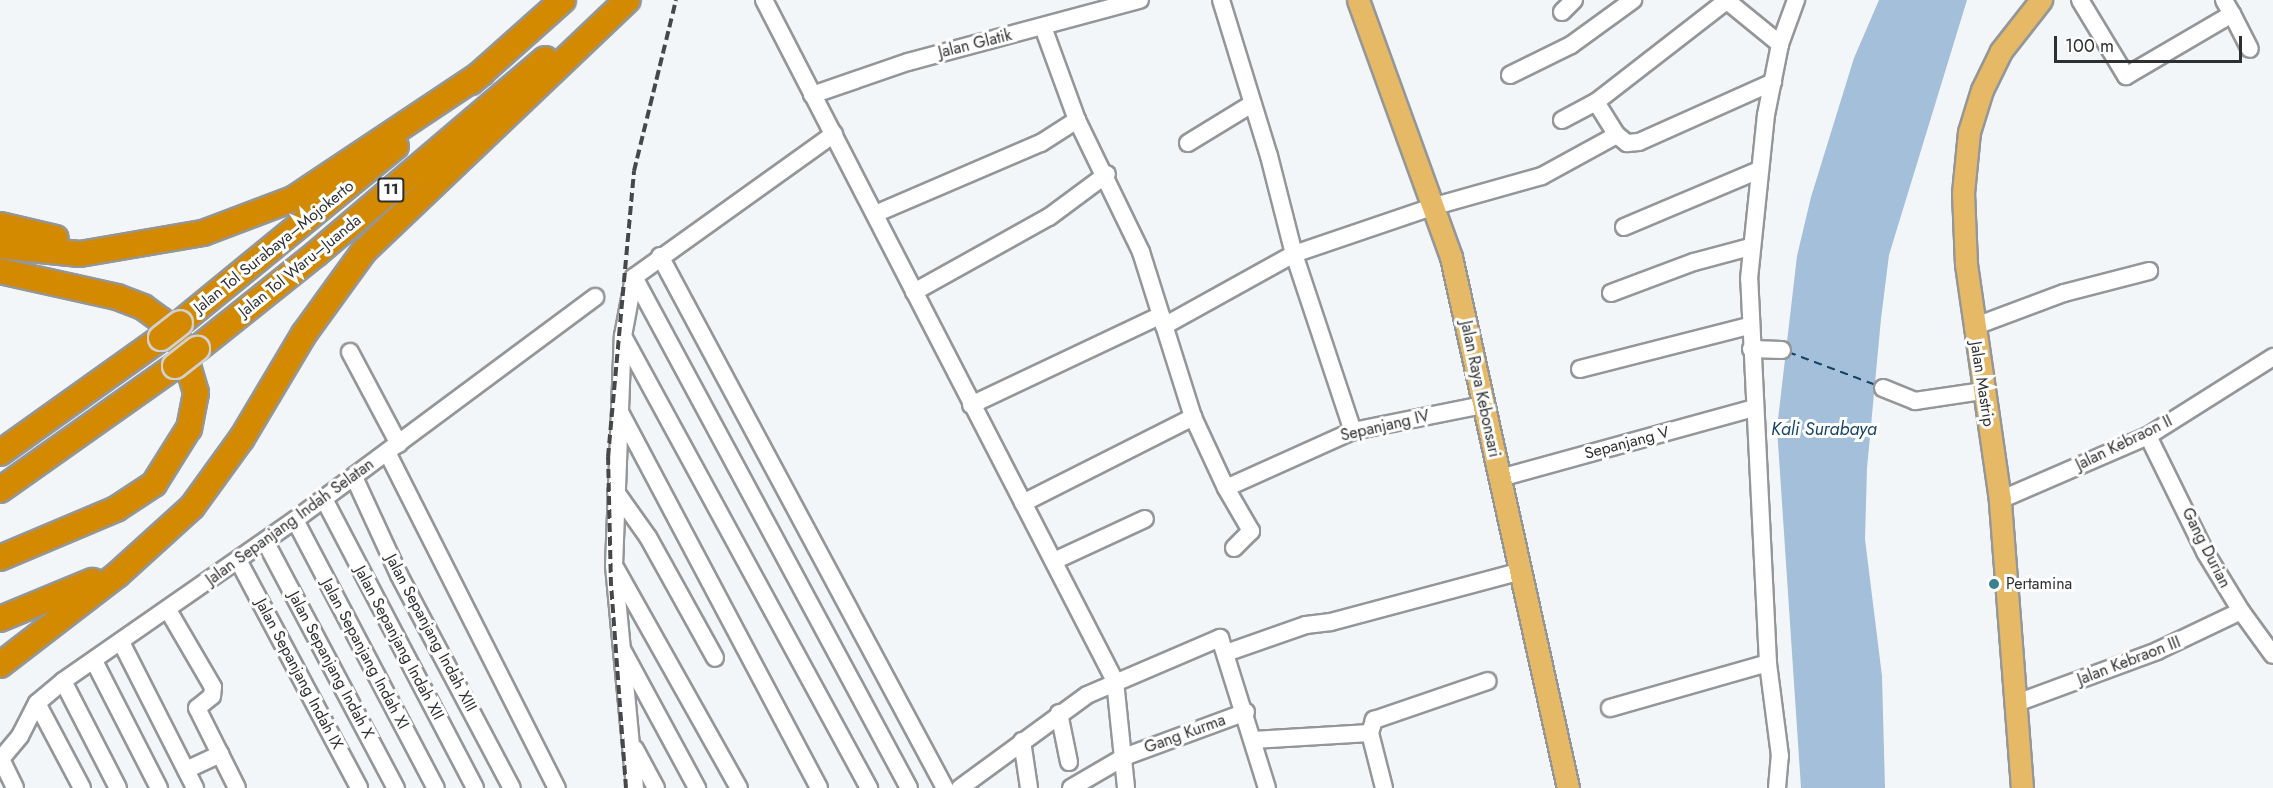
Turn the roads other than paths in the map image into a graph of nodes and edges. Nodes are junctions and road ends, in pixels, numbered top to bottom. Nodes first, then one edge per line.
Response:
1 (563, 0) edge
2 (764, 0) edge
3 (1140, 0) edge
4 (1221, 0) edge
5 (1359, 0) edge
6 (1633, 0) edge
7 (1796, 0) edge
8 (2041, 0) edge
9 (2080, 0) edge
10 (1726, 1) edge
11 (613, 7) edge
12 (2228, 7) edge
13 (1043, 27) junction
14 (1780, 44) junction
15 (2250, 49) dead end
16 (482, 73) junction
17 (1510, 75) dead end
18 (1773, 82) junction
19 (812, 95) junction
20 (1596, 102) junction
21 (1252, 104) junction
22 (1077, 120) junction
23 (1562, 120) dead end
24 (834, 134) junction
25 (1617, 135) junction
26 (1188, 143) dead end
27 (1759, 170) junction
28 (1107, 174) junction
29 (1435, 206) junction
30 (875, 214) junction
31 (0, 225) edge
32 (1624, 227) dead end
33 (0, 246) edge
34 (139, 247) junction
35 (1750, 247) junction
36 (1294, 254) junction
37 (660, 256) junction
38 (2149, 271) dead end
39 (0, 272) edge
40 (634, 278) junction
41 (914, 292) junction
42 (1611, 293) dead end
43 (595, 297) dead end
44 (1163, 320) junction
45 (1749, 326) junction
46 (1973, 327) junction
47 (623, 336) junction
48 (1751, 350) junction
49 (1782, 350) dead end
50 (350, 352) dead end
51 (2273, 357) edge
52 (1580, 369) dead end
53 (1883, 388) dead end
54 (1983, 391) junction
55 (971, 405) junction
56 (1483, 405) junction
57 (1754, 408) junction
58 (619, 411) junction
59 (1193, 417) junction
60 (1353, 431) junction
61 (2148, 436) junction
62 (393, 448) junction
63 (0, 453) edge
64 (354, 477) junction
65 (1500, 478) junction
66 (1226, 489) junction
67 (0, 490) edge
68 (616, 492) junction
69 (324, 499) junction
70 (2000, 500) junction
71 (1023, 503) junction
72 (1145, 519) dead end
73 (295, 520) junction
74 (160, 538) junction
75 (265, 541) junction
76 (1234, 548) dead end
77 (0, 558) edge
78 (238, 560) junction
79 (1054, 561) junction
80 (614, 566) junction
81 (1522, 571) junction
82 (168, 610) junction
83 (2241, 611) junction
84 (0, 619) edge
85 (121, 642) junction
86 (619, 644) junction
87 (1226, 653) junction
88 (2273, 655) edge
89 (715, 658) dead end
90 (94, 661) junction
91 (1768, 663) junction
92 (0, 665) edge
93 (63, 681) junction
94 (1115, 681) junction
95 (1488, 681) dead end
96 (37, 703) junction
97 (2014, 704) junction
98 (1610, 708) dead end
99 (1246, 712) junction
100 (1059, 713) junction
101 (1370, 733) junction
102 (1253, 740) junction
103 (1022, 741) junction
104 (630, 743) junction
105 (220, 754) junction
106 (1124, 757) junction
107 (1, 759) edge
108 (1069, 762) dead end
109 (186, 770) junction
110 (978, 781) edge
111 (15, 788) edge
112 (82, 788) edge
113 (118, 788) edge
114 (159, 788) edge
115 (195, 788) edge
116 (237, 788) edge
117 (359, 788) edge
118 (396, 788) edge
119 (436, 788) edge
120 (475, 788) edge
121 (512, 788) edge
122 (557, 788) edge
123 (635, 788) edge
124 (656, 788) edge
125 (697, 788) edge
126 (740, 788) edge
127 (819, 788) edge
128 (869, 788) edge
129 (909, 788) edge
130 (945, 788) edge
131 (960, 788) edge
132 (1029, 788) edge
133 (1071, 788) edge
134 (1126, 788) edge
135 (1267, 788) edge
136 (1384, 788) edge
137 (1568, 788) edge
138 (1777, 788) edge
139 (2022, 788) edge

1 - 16 highway, Jalan Tol Surabaya–Mojokerto / 11
2 - 19 street
3 - 13 street, Jalan Glatik
4 - 21 street
5 - 29 main road, Jalan Raya Kebonsari
6 - 17 street
7 - 14 street
8 - 46 main road, Jalan Mastrip
9 - 12 street
10 - 14 street
10 - 20 street
11 - 67 highway, Jalan Tol Waru–Juanda / 11, bridge
11 - 74 highway
12 - 15 street
13 - 19 street, Jalan Glatik
13 - 22 street
14 - 18 street
16 - 34 highway
16 - 63 highway, Jalan Tol Surabaya–Mojokerto / 11, bridge
18 - 25 street
18 - 27 street
19 - 24 street
20 - 23 street
20 - 25 street
21 - 26 street
21 - 36 street
22 - 28 street
22 - 30 street
24 - 30 street
24 - 37 street
25 - 29 street
27 - 32 street
27 - 35 street
28 - 41 street
28 - 44 street
29 - 36 street
29 - 56 main road, Jalan Raya Kebonsari
30 - 41 street
31 - 34 highway
33 - 34 highway
35 - 42 street
35 - 45 street
36 - 44 street
36 - 60 street
37 - 40 street
37 - 130 street
38 - 46 street
39 - 77 highway
40 - 47 street
40 - 129 street
41 - 55 street
43 - 62 street, Jalan Sepanjang Indah Selatan
44 - 55 street
44 - 59 street
45 - 48 street
45 - 52 street
46 - 54 main road, Jalan Mastrip
47 - 58 street
47 - 128 street
48 - 49 street
48 - 57 street
50 - 62 street
51 - 61 street, Jalan Kebraon II
53 - 54 street
54 - 70 main road, Jalan Mastrip
55 - 71 street
56 - 60 street, Sepanjang IV
56 - 65 main road, Jalan Raya Kebonsari
57 - 65 street, Sepanjang V
57 - 91 street
58 - 68 street
58 - 127 street
59 - 66 street
59 - 71 street
60 - 66 street, Sepanjang IV
61 - 70 street, Jalan Kebraon II
61 - 83 street, Gang Durian
62 - 64 street, Jalan Sepanjang Indah Selatan
62 - 122 street
64 - 69 street, Jalan Sepanjang Indah Selatan
64 - 121 street, Jalan Sepanjang Indah XIII
65 - 81 main road, Jalan Raya Kebonsari
66 - 76 street
68 - 80 street
68 - 89 street
69 - 73 street, Jalan Sepanjang Indah Selatan
69 - 120 street, Jalan Sepanjang Indah XII
70 - 97 main road, Jalan Mastrip
71 - 79 street
72 - 79 street
73 - 75 street, Jalan Sepanjang Indah Selatan
73 - 119 street, Jalan Sepanjang Indah XI
74 - 84 highway
74 - 92 highway
75 - 78 street, Jalan Sepanjang Indah Selatan
75 - 118 street, Jalan Sepanjang Indah X
78 - 82 street, Jalan Sepanjang Indah Selatan
78 - 117 street, Jalan Sepanjang Indah IX
79 - 94 street
80 - 86 street
80 - 126 street
81 - 87 street
81 - 137 main road, Jalan Raya Kebonsari
82 - 85 street, Jalan Sepanjang Indah Selatan
82 - 105 street
83 - 88 street, Gang Durian
83 - 97 street, Jalan Kebraon III
85 - 90 street, Jalan Sepanjang Indah Selatan
85 - 109 street
86 - 104 street
86 - 125 street
87 - 94 street
87 - 99 street
90 - 93 street, Jalan Sepanjang Indah Selatan
90 - 114 street
91 - 98 street
91 - 138 street
93 - 96 street, Jalan Sepanjang Indah Selatan
93 - 113 street
94 - 100 street
94 - 106 street
95 - 101 street
96 - 107 street, Jalan Sepanjang Indah Selatan
96 - 112 street
97 - 139 main road, Jalan Mastrip
99 - 102 street
99 - 106 street, Gang Kurma
100 - 103 street
100 - 108 street
101 - 102 street
101 - 136 street
102 - 135 street
103 - 110 street
103 - 132 street
104 - 123 street
104 - 124 street
105 - 109 street
105 - 116 street
106 - 133 street, Gang Kurma
106 - 134 street
107 - 111 street
109 - 115 street
110 - 131 street

